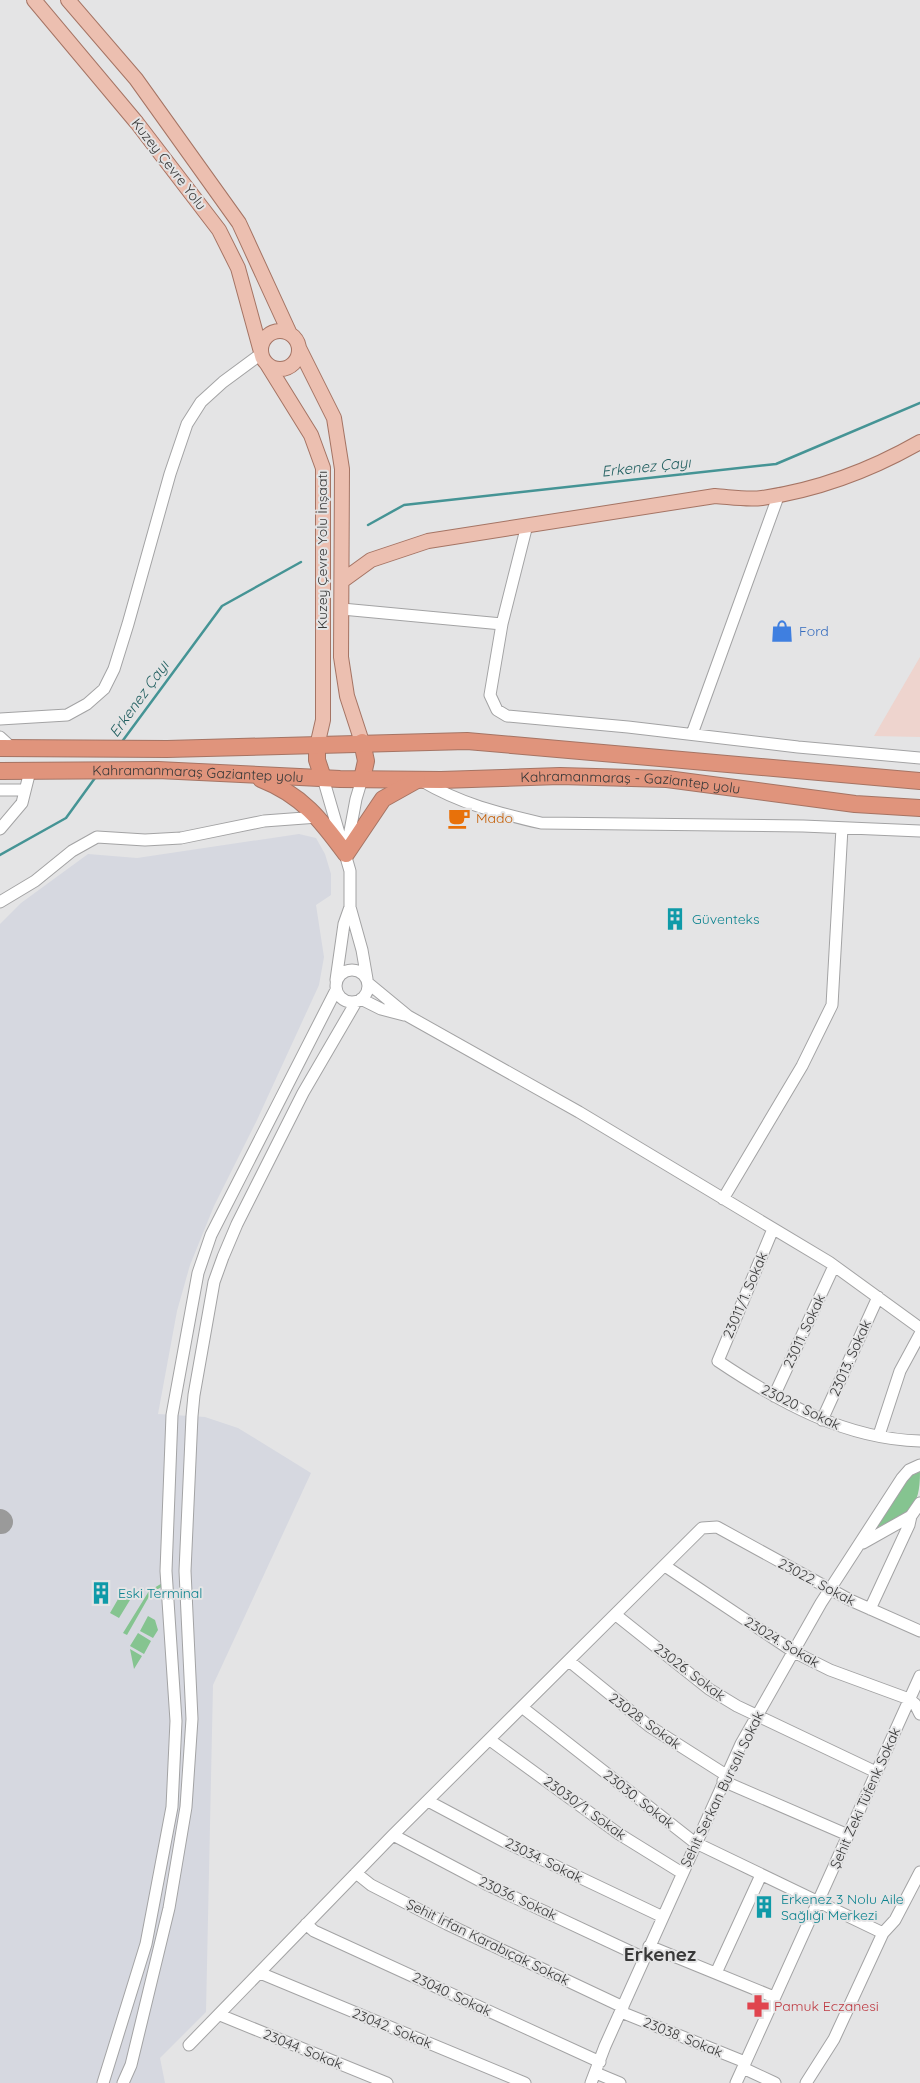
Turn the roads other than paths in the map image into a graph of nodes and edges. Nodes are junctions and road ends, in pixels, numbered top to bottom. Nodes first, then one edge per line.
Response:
1 (34, 0) edge
2 (68, 0) edge
3 (290, 334) junction
4 (299, 348) junction
5 (264, 358) junction
6 (920, 442) edge
7 (779, 494) junction
8 (527, 525) junction
9 (342, 581) junction
10 (342, 608) junction
11 (502, 624) junction
12 (0, 719) edge
13 (692, 734) junction
14 (362, 742) junction
15 (4, 744) edge
16 (341, 744) joint
17 (317, 746) junction
18 (920, 758) edge
19 (0, 771) edge
20 (30, 771) junction
21 (252, 775) junction
22 (323, 778) junction
23 (340, 779) joint
24 (362, 779) junction
25 (419, 779) junction
26 (920, 781) edge
27 (0, 790) edge
28 (25, 790) junction
29 (920, 808) edge
30 (318, 817) junction
31 (842, 828) junction
32 (0, 829) edge
33 (920, 831) edge
34 (346, 854) junction
35 (0, 902) edge
36 (350, 907) junction
37 (368, 981) junction
38 (336, 985) junction
39 (359, 1001) junction
40 (408, 1016) junction
41 (723, 1199) junction
42 (773, 1229) junction
43 (834, 1266) junction
44 (878, 1297) junction
45 (920, 1328) edge
46 (920, 1334) edge
47 (718, 1361) joint
48 (774, 1396) junction
49 (822, 1420) junction
50 (879, 1435) junction
51 (920, 1441) edge
52 (920, 1465) edge
53 (920, 1503) edge
54 (911, 1516) junction
55 (860, 1545) junction
56 (665, 1566) junction
57 (186, 1580) junction
58 (167, 1581) junction
59 (830, 1590) junction
60 (870, 1609) junction
61 (616, 1615) junction
62 (920, 1631) edge
63 (794, 1652) junction
64 (569, 1661) junction
65 (920, 1676) edge
66 (909, 1700) junction
67 (523, 1708) junction
68 (920, 1714) edge
69 (756, 1717) junction
70 (490, 1740) junction
71 (876, 1772) junction
72 (724, 1778) junction
73 (428, 1801) junction
74 (393, 1835) junction
75 (848, 1835) junction
76 (695, 1843) junction
77 (920, 1872) edge
78 (356, 1873) junction
79 (682, 1873) junction
80 (761, 1875) junction
81 (818, 1901) junction
82 (663, 1916) junction
83 (306, 1924) junction
84 (883, 1933) junction
85 (650, 1946) junction
86 (644, 1958) junction
87 (260, 1973) junction
88 (716, 1973) junction
89 (774, 1997) junction
90 (622, 2009) junction
91 (220, 2015) junction
92 (189, 2045) dead end
93 (600, 2062) junction
94 (744, 2065) junction
95 (593, 2078) edge
96 (103, 2083) edge
97 (123, 2083) edge
98 (387, 2083) edge
99 (525, 2083) edge
100 (620, 2083) edge
101 (736, 2083) edge
102 (775, 2083) edge
103 (806, 2083) edge

1 - 5 main road, Kuzey Çevre Yolu
2 - 3 main road
3 - 4 main road
3 - 5 main road
4 - 5 main road
4 - 9 main road
5 - 12 street
5 - 17 main road, Kuzey Çevre Yolu İnşaatı
6 - 7 main road
7 - 8 main road
7 - 13 street
8 - 9 main road
8 - 11 street
9 - 10 main road
10 - 11 street
10 - 14 main road
11 - 13 street
13 - 18 street
14 - 16 highway, Kahramanmaraş - Gaziantep yolu
14 - 24 highway
14 - 26 highway, Kahramanmaraş - Gaziantep yolu
15 - 17 highway, Kahramanmaraş Gaziantep yolu
16 - 17 highway, Kahramanmaraş Gaziantep yolu
17 - 22 highway
19 - 20 highway, Kahramanmaraş Gaziantep yolu
20 - 21 highway, Kahramanmaraş Gaziantep yolu
20 - 28 street
21 - 22 highway, Kahramanmaraş Gaziantep yolu
21 - 30 highway
22 - 23 highway, Kahramanmaraş Gaziantep yolu
22 - 34 street
23 - 24 highway, Kahramanmaraş - Gaziantep yolu
24 - 25 highway, Kahramanmaraş - Gaziantep yolu
24 - 34 street
25 - 29 highway, Kahramanmaraş - Gaziantep yolu
25 - 31 street
25 - 34 highway
27 - 28 street
28 - 32 street
30 - 34 highway
30 - 35 street
31 - 33 street
31 - 41 street
34 - 36 street
36 - 37 street
36 - 38 street
37 - 38 street
37 - 39 street
37 - 40 street
38 - 39 street
38 - 58 street
39 - 40 street
39 - 57 street
40 - 41 street
41 - 42 street
42 - 43 street
42 - 47 street, 23011/1. Sokak
43 - 44 street
43 - 48 street, 23011. Sokak
44 - 45 street
44 - 49 street, 23013. Sokak
46 - 50 street
47 - 48 street, 23020. Sokak
48 - 49 street, 23020. Sokak
49 - 50 street, 23020. Sokak
50 - 51 street, 23020. Sokak
52 - 55 street, Şehit Serkan Bursalı Sokak
53 - 54 street
54 - 55 street
54 - 60 street
55 - 59 street, Şehit Serkan Bursalı Sokak
56 - 59 street, 23022. Sokak
56 - 61 street
56 - 63 street, 23024. Sokak
57 - 58 street
57 - 97 street
58 - 96 street
59 - 60 street, 23022. Sokak
59 - 63 street, Şehit Serkan Bursalı Sokak
60 - 62 street, 23022. Sokak
61 - 64 street
61 - 69 street, 23026. Sokak
63 - 66 street, 23024. Sokak
63 - 69 street, Şehit Serkan Bursalı Sokak
64 - 67 street
64 - 72 street, 23028. Sokak
65 - 66 street, Şehit Zeki Tüfenk Sokak
66 - 68 street
66 - 71 street, Şehit Zeki Tüfenk Sokak
67 - 70 street
67 - 76 street, 23030. Sokak
69 - 71 street, 23026. Sokak
69 - 72 street, Şehit Serkan Bursalı Sokak
70 - 73 street
70 - 79 street, 23030/1. Sokak
71 - 75 street, Şehit Zeki Tüfenk Sokak
72 - 75 street, 23028. Sokak
72 - 76 street, Şehit Serkan Bursalı Sokak
73 - 74 street
73 - 82 street, 23034. Sokak
74 - 78 street
74 - 86 street, 23036. Sokak
75 - 81 street, Şehit Zeki Tüfenk Sokak
76 - 79 street, Şehit Serkan Bursalı Sokak
76 - 80 street, 23030. Sokak
77 - 84 street
78 - 83 street
78 - 90 street, Şehit İrfan Karabıçak Sokak
79 - 82 street, Şehit Serkan Bursalı Sokak
80 - 81 street, 23030. Sokak
80 - 88 street
81 - 84 street, 23030. Sokak
81 - 89 street, Şehit Zeki Tüfenk Sokak
82 - 85 street, Şehit Serkan Bursalı Sokak
83 - 87 street
83 - 93 street, 23040. Sokak
84 - 103 street
85 - 86 street, Şehit Serkan Bursalı Sokak
85 - 88 street
86 - 90 street, Şehit Serkan Bursalı Sokak
87 - 91 street
87 - 99 street, 23042. Sokak
88 - 89 street
89 - 94 street, Şehit Zeki Tüfenk Sokak
90 - 93 street, Şehit Serkan Bursalı Sokak
90 - 94 street, 23038. Sokak
91 - 92 street
91 - 98 street, 23044. Sokak
93 - 95 street, Şehit Serkan Bursalı Sokak
94 - 101 street, Şehit Zeki Tüfenk Sokak
94 - 102 street, 23038. Sokak
95 - 100 street

